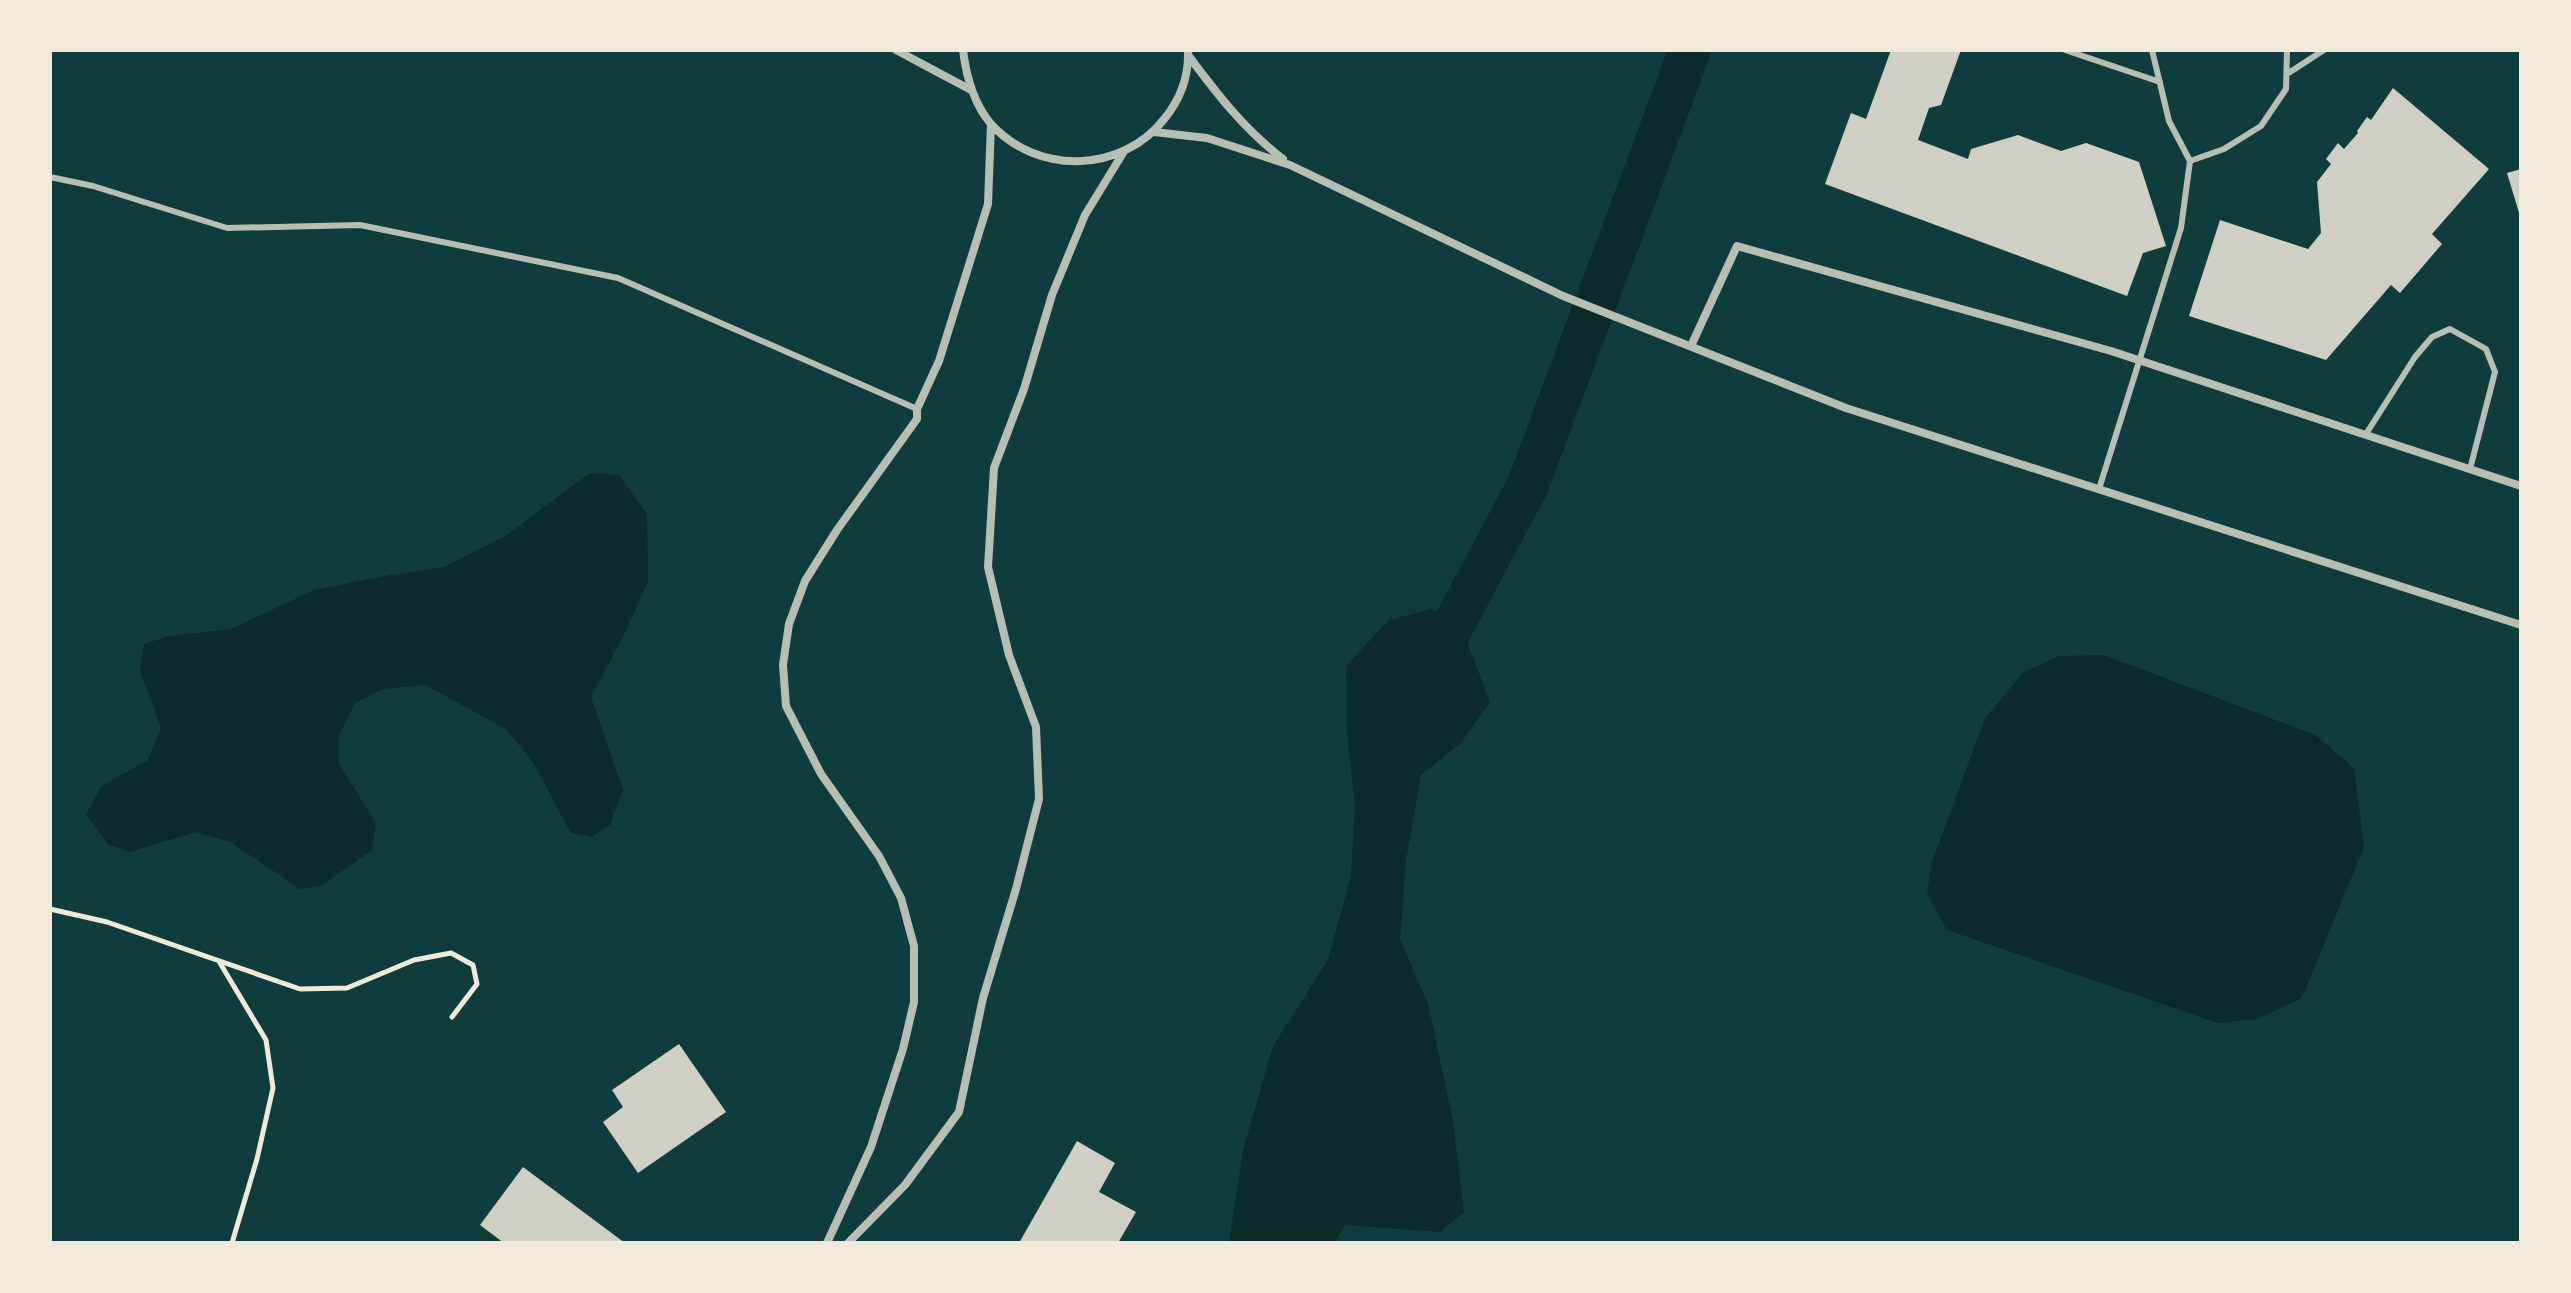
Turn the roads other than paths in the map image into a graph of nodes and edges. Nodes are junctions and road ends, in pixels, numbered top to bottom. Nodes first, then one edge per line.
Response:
1 (896, 50) edge
2 (963, 50) edge
3 (2065, 50) edge
4 (2152, 50) edge
5 (2287, 50) edge
6 (2324, 50) edge
7 (1188, 52) edge
8 (2286, 74) junction
9 (2160, 82) junction
10 (971, 90) junction
11 (991, 124) junction
12 (1154, 132) junction
13 (1123, 153) junction
14 (2190, 161) junction
15 (1290, 165) junction
16 (50, 177) edge
17 (1691, 346) junction
18 (2140, 360) junction
19 (917, 409) junction
20 (2366, 434) junction
21 (2470, 469) junction
22 (2521, 486) edge
23 (2099, 489) junction
24 (2521, 625) edge
25 (827, 1243) edge
26 (848, 1243) edge

1 - 10 street
2 - 10 street
3 - 9 lane
4 - 9 lane
5 - 8 lane
6 - 8 lane
7 - 12 street
7 - 15 street
8 - 14 lane
9 - 14 lane
10 - 11 street
11 - 13 street
11 - 19 street
12 - 13 street
12 - 15 street
13 - 26 street
14 - 18 lane
15 - 17 street
16 - 19 lane
17 - 18 street
17 - 23 street
18 - 20 street
18 - 23 lane
19 - 25 street
20 - 21 street
20 - 21 lane
21 - 22 street
23 - 24 street

